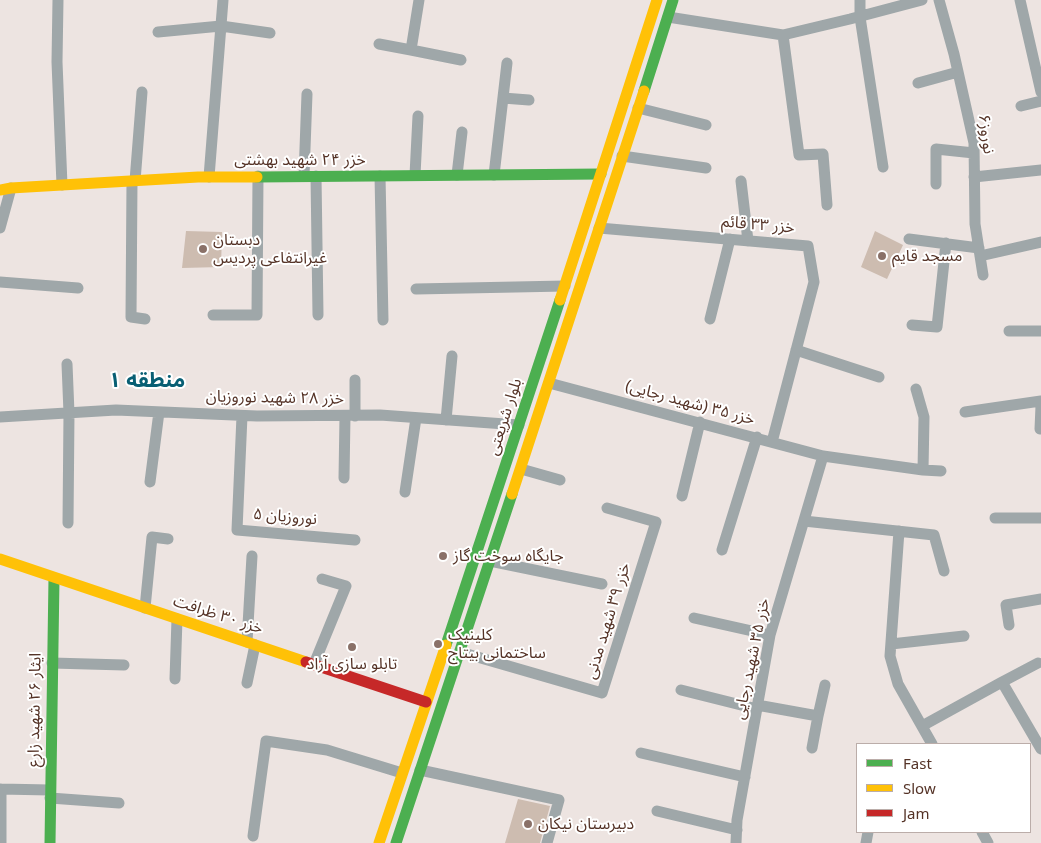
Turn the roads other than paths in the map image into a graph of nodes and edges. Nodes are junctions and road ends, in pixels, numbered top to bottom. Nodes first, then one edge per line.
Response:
1 (58, 0) edge
2 (223, 0) edge
3 (420, 0) edge
4 (657, 0) edge
5 (673, 0) edge
6 (860, 0) edge
7 (922, 0) edge
8 (939, 0) edge
9 (1020, 0) edge
10 (668, 17) junction
11 (860, 17) junction
12 (221, 26) junction
13 (158, 32) dead end
14 (270, 33) dead end
15 (783, 35) junction
16 (379, 44) dead end
17 (411, 50) junction
18 (461, 60) dead end
19 (507, 64) dead end
20 (958, 72) junction
21 (918, 83) dead end
22 (142, 92) dead end
23 (1041, 92) edge
24 (308, 94) dead end
25 (503, 98) junction
26 (529, 100) dead end
27 (1041, 101) edge
28 (1021, 106) dead end
29 (638, 108) junction
30 (418, 116) dead end
31 (706, 125) dead end
32 (462, 132) dead end
33 (974, 152) junction
34 (622, 156) junction
35 (883, 167) dead end
36 (706, 168) dead end
37 (1041, 170) edge
38 (601, 174) junction
39 (457, 175) junction
40 (494, 175) junction
41 (258, 176) junction
42 (310, 176) junction
43 (380, 176) junction
44 (415, 176) junction
45 (209, 177) junction
46 (974, 177) junction
47 (133, 181) junction
48 (741, 181) dead end
49 (936, 184) dead end
50 (62, 185) junction
51 (6, 189) edge
52 (827, 206) dead end
53 (0, 228) edge
54 (599, 228) junction
55 (730, 239) junction
56 (909, 239) dead end
57 (748, 241) junction
58 (1041, 242) edge
59 (946, 243) junction
60 (980, 252) junction
61 (983, 275) dead end
62 (0, 282) edge
63 (564, 286) junction
64 (78, 288) dead end
65 (416, 289) dead end
66 (213, 315) dead end
67 (318, 315) dead end
68 (145, 318) dead end
69 (383, 320) dead end
70 (710, 320) dead end
71 (912, 325) dead end
72 (1008, 330) dead end
73 (1041, 331) edge
74 (796, 350) junction
75 (452, 356) dead end
76 (67, 364) dead end
77 (879, 378) dead end
78 (356, 380) dead end
79 (549, 383) junction
80 (916, 389) dead end
81 (1041, 402) edge
82 (1041, 406) edge
83 (159, 412) junction
84 (965, 412) dead end
85 (69, 413) junction
86 (242, 416) junction
87 (350, 416) junction
88 (0, 417) edge
89 (416, 418) junction
90 (446, 420) junction
91 (700, 422) junction
92 (519, 425) junction
93 (1040, 429) dead end
94 (757, 437) junction
95 (772, 442) junction
96 (823, 456) junction
97 (521, 469) junction
98 (922, 470) junction
99 (940, 471) dead end
100 (344, 478) dead end
101 (560, 480) dead end
102 (150, 482) dead end
103 (405, 492) dead end
104 (682, 496) dead end
105 (607, 508) dead end
106 (995, 518) dead end
107 (1041, 518) edge
108 (804, 521) junction
109 (68, 523) dead end
110 (898, 531) junction
111 (168, 539) dead end
112 (355, 540) dead end
113 (722, 550) dead end
114 (252, 556) dead end
115 (0, 560) edge
116 (490, 561) junction
117 (944, 571) dead end
118 (54, 578) junction
119 (322, 579) dead end
120 (602, 584) dead end
121 (1041, 599) edge
122 (145, 608) junction
123 (694, 618) dead end
124 (178, 619) junction
125 (1009, 625) dead end
126 (770, 634) junction
127 (964, 636) dead end
128 (251, 643) junction
129 (891, 644) junction
130 (460, 652) junction
131 (52, 663) junction
132 (124, 664) dead end
133 (314, 664) junction
134 (1038, 664) dead end
135 (175, 679) dead end
136 (1002, 682) junction
137 (248, 683) dead end
138 (825, 685) dead end
139 (681, 690) dead end
140 (426, 702) junction
141 (757, 707) junction
142 (818, 716) junction
143 (922, 726) junction
144 (931, 743) edge
145 (812, 748) dead end
146 (1041, 749) edge
147 (641, 753) dead end
148 (420, 770) junction
149 (402, 773) junction
150 (745, 777) junction
151 (1, 789) edge
152 (50, 794) junction
153 (119, 803) dead end
154 (657, 811) dead end
155 (387, 819) junction
156 (402, 825) junction
157 (737, 830) junction
158 (253, 836) dead end
159 (1, 843) edge
160 (50, 843) edge
161 (379, 843) edge
162 (396, 843) edge
163 (547, 843) edge
164 (736, 843) edge

1 - 50 street
2 - 12 street
3 - 17 street
4 - 38 main road, بلوار شریعتی
5 - 10 main road, بلوار شریعتی
6 - 11 street
7 - 11 street
8 - 20 street, نوروز۶
9 - 23 street
10 - 15 street
10 - 29 main road, بلوار شریعتی
11 - 15 street
11 - 35 street
12 - 13 street
12 - 14 street
12 - 45 street
15 - 52 street
16 - 17 street
17 - 18 street
19 - 25 street
20 - 21 street
20 - 33 street, نوروز۶
22 - 47 street
24 - 42 street
25 - 26 street
25 - 40 street
27 - 28 street
29 - 31 street
29 - 34 main road, بلوار شریعتی
30 - 44 street
32 - 39 street
33 - 46 street, نوروز۶
33 - 49 street
34 - 36 street
34 - 54 main road, بلوار شریعتی
37 - 46 street
38 - 40 main road, خزر ۲۴ شهید بهشتی
38 - 63 main road, بلوار شریعتی
39 - 40 main road, خزر ۲۴ شهید بهشتی
39 - 44 main road, خزر ۲۴ شهید بهشتی
41 - 42 main road, خزر ۲۴ شهید بهشتی
41 - 45 main road, خزر ۲۴ شهید بهشتی
41 - 66 street
42 - 43 main road, خزر ۲۴ شهید بهشتی
42 - 67 street
43 - 44 main road, خزر ۲۴ شهید بهشتی
43 - 69 street
45 - 47 main road, خزر ۲۴ شهید بهشتی
46 - 60 street, نوروز۶
47 - 50 main road, خزر ۲۴ شهید بهشتی
47 - 68 street
48 - 57 street
50 - 51 main road, خزر ۲۴ شهید بهشتی
51 - 53 street
54 - 55 street, خزر ۳۳ قائم
54 - 79 main road, بلوار شریعتی
55 - 57 street, خزر ۳۳ قائم
55 - 70 street
56 - 59 street
57 - 74 street, خزر ۳۳ قائم
58 - 60 street
59 - 60 street
59 - 71 street
60 - 61 street, نوروز۶
62 - 64 street
63 - 65 street
63 - 92 main road, بلوار شریعتی
72 - 73 street
74 - 77 street
74 - 95 street
75 - 90 street
76 - 85 street
78 - 87 street
79 - 91 street, خزر ۳۵ (شهید رجایی)
79 - 97 main road, بلوار شریعتی
80 - 98 street
81 - 84 street
82 - 93 street
83 - 85 street, خزر ۲۸ شهید نوروزیان
83 - 86 street, خزر ۲۸ شهید نوروزیان
83 - 102 street
85 - 88 street, خزر ۲۸ شهید نوروزیان
85 - 109 street
86 - 87 street, خزر ۲۸ شهید نوروزیان
86 - 112 street, نوروزیان ۵
87 - 89 street, خزر ۲۸ شهید نوروزیان
87 - 100 street
89 - 90 street, خزر ۲۸ شهید نوروزیان
89 - 103 street
90 - 92 street, خزر ۲۸ شهید نوروزیان
91 - 94 street, خزر ۳۵ (شهید رجایی)
91 - 104 street
92 - 140 main road, بلوار شریعتی
94 - 95 street, خزر ۳۵ (شهید رجایی)
94 - 113 street
95 - 96 street, خزر ۳۵ (شهید رجایی)
96 - 98 street, خزر ۳۵ (شهید رجایی)
96 - 108 street, خزر ۳۵ شهید رجایی
97 - 101 street
97 - 116 main road, بلوار شریعتی
98 - 99 street, خزر ۳۵ (شهید رجایی)
105 - 130 street, خزر ۳۹ شهید مدنی
106 - 107 street
108 - 110 street
108 - 126 street, خزر ۳۵ شهید رجایی
110 - 117 street
110 - 129 street
111 - 122 street
114 - 128 street
115 - 118 main road, خزر ۳۰ ظرافت
116 - 120 street
116 - 130 main road, بلوار شریعتی
118 - 122 main road, خزر ۳۰ ظرافت
118 - 131 main road, ایثار ۲۶ شهید زارع
119 - 133 street
121 - 125 street
122 - 124 main road, خزر ۳۰ ظرافت
123 - 126 street
124 - 128 main road, خزر ۳۰ ظرافت
124 - 135 street
126 - 141 street, خزر ۳۵ شهید رجایی
127 - 129 street
128 - 133 main road, خزر ۳۰ ظرافت
128 - 137 street
129 - 143 street
130 - 148 main road, بلوار شریعتی
131 - 132 street
131 - 152 main road, ایثار ۲۶ شهید زارع
133 - 140 main road, خزر ۳۰ ظرافت
134 - 136 street
136 - 143 street
136 - 146 street
138 - 142 street
139 - 141 street
140 - 149 main road, بلوار شریعتی
141 - 142 street
141 - 150 street, خزر ۳۵ شهید رجایی
142 - 145 street
143 - 144 street
147 - 150 street
148 - 156 main road, بلوار شریعتی
148 - 163 street
149 - 155 main road, بلوار شریعتی
149 - 158 street
150 - 157 street, خزر ۳۵ شهید رجایی
151 - 152 street
151 - 159 street
152 - 153 street
152 - 160 main road, ایثار ۲۶ شهید زارع
154 - 157 street
155 - 156 main road
155 - 161 main road, بلوار شریعتی
156 - 162 main road, بلوار شریعتی
157 - 164 street, خزر ۳۵ شهید رجایی

